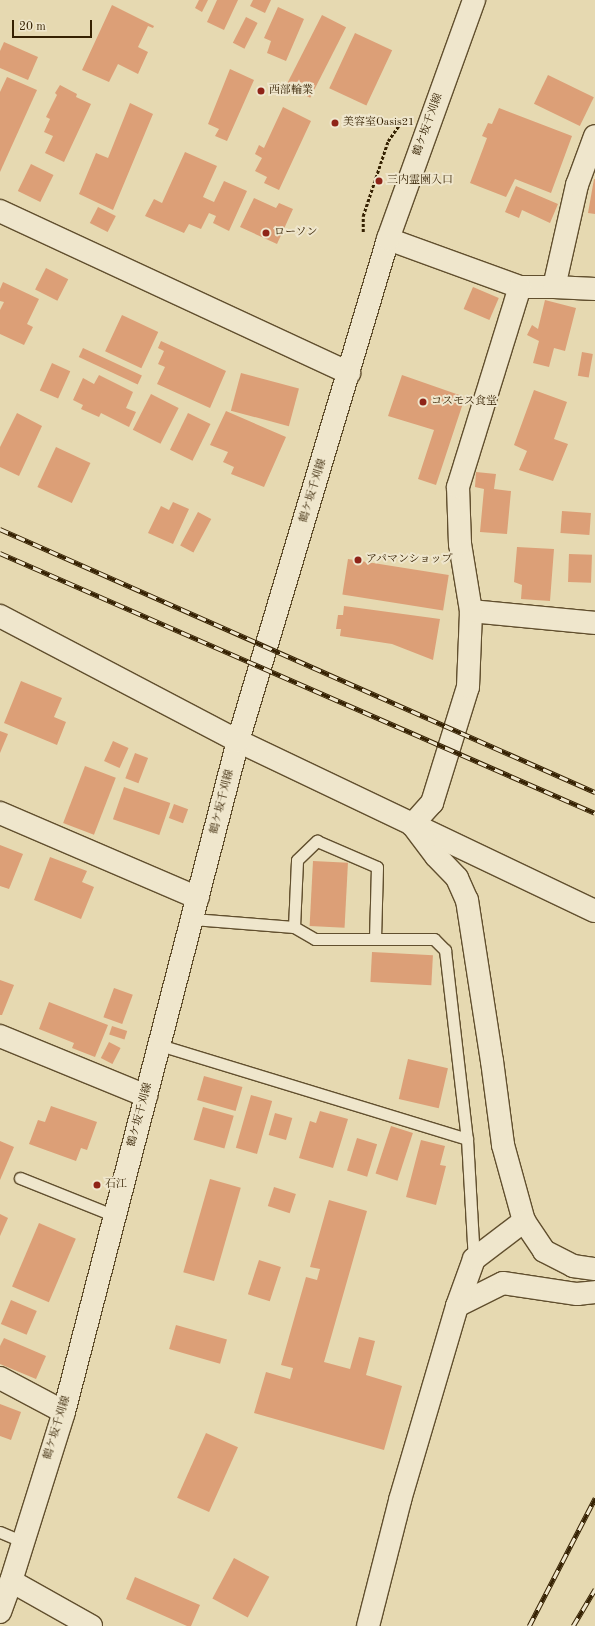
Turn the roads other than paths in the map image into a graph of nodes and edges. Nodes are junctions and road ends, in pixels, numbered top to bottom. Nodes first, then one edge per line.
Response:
1 (474, 0) edge
2 (595, 136) edge
3 (0, 210) edge
4 (388, 239) junction
5 (520, 287) junction
6 (554, 287) junction
7 (595, 289) edge
8 (349, 373) junction
9 (471, 611) junction
10 (0, 616) edge
11 (595, 623) edge
12 (238, 740) junction
13 (0, 813) edge
14 (412, 825) junction
15 (198, 898) junction
16 (595, 912) edge
17 (193, 919) junction
18 (294, 927) junction
19 (376, 939) junction
20 (0, 1036) edge
21 (160, 1045) junction
22 (146, 1096) junction
23 (467, 1139) junction
24 (20, 1178) dead end
25 (115, 1216) junction
26 (524, 1221) junction
27 (474, 1259) junction
28 (595, 1269) edge
29 (595, 1292) edge
30 (457, 1306) junction
31 (0, 1378) edge
32 (64, 1412) junction
33 (0, 1532) edge
34 (23, 1542) junction
35 (11, 1581) junction
36 (0, 1612) edge
37 (91, 1626) edge
38 (368, 1626) edge

1 - 4 street, 鶴ケ坂千刈線
2 - 6 street
3 - 8 street
4 - 5 street
4 - 8 street, 鶴ケ坂千刈線
5 - 6 street
5 - 9 street
6 - 7 street
8 - 12 street, 鶴ケ坂千刈線
9 - 11 street
9 - 14 street
10 - 12 street
12 - 14 street
12 - 15 street, 鶴ケ坂千刈線
13 - 15 street
14 - 16 street
14 - 26 street
15 - 17 street, 鶴ケ坂千刈線
17 - 18 lane
17 - 21 street, 鶴ケ坂千刈線
18 - 19 lane
18 - 19 lane
19 - 23 lane
20 - 22 street
21 - 22 street, 鶴ケ坂千刈線
21 - 23 lane
22 - 25 street, 鶴ケ坂千刈線
23 - 27 lane
24 - 25 lane
25 - 32 street, 鶴ケ坂千刈線
26 - 27 street
26 - 28 street
27 - 30 street
29 - 30 street
30 - 38 street
31 - 32 street
32 - 34 street, 鶴ケ坂千刈線
33 - 34 lane
34 - 35 street, 鶴ケ坂千刈線
35 - 36 street, 鶴ケ坂千刈線
35 - 37 street

